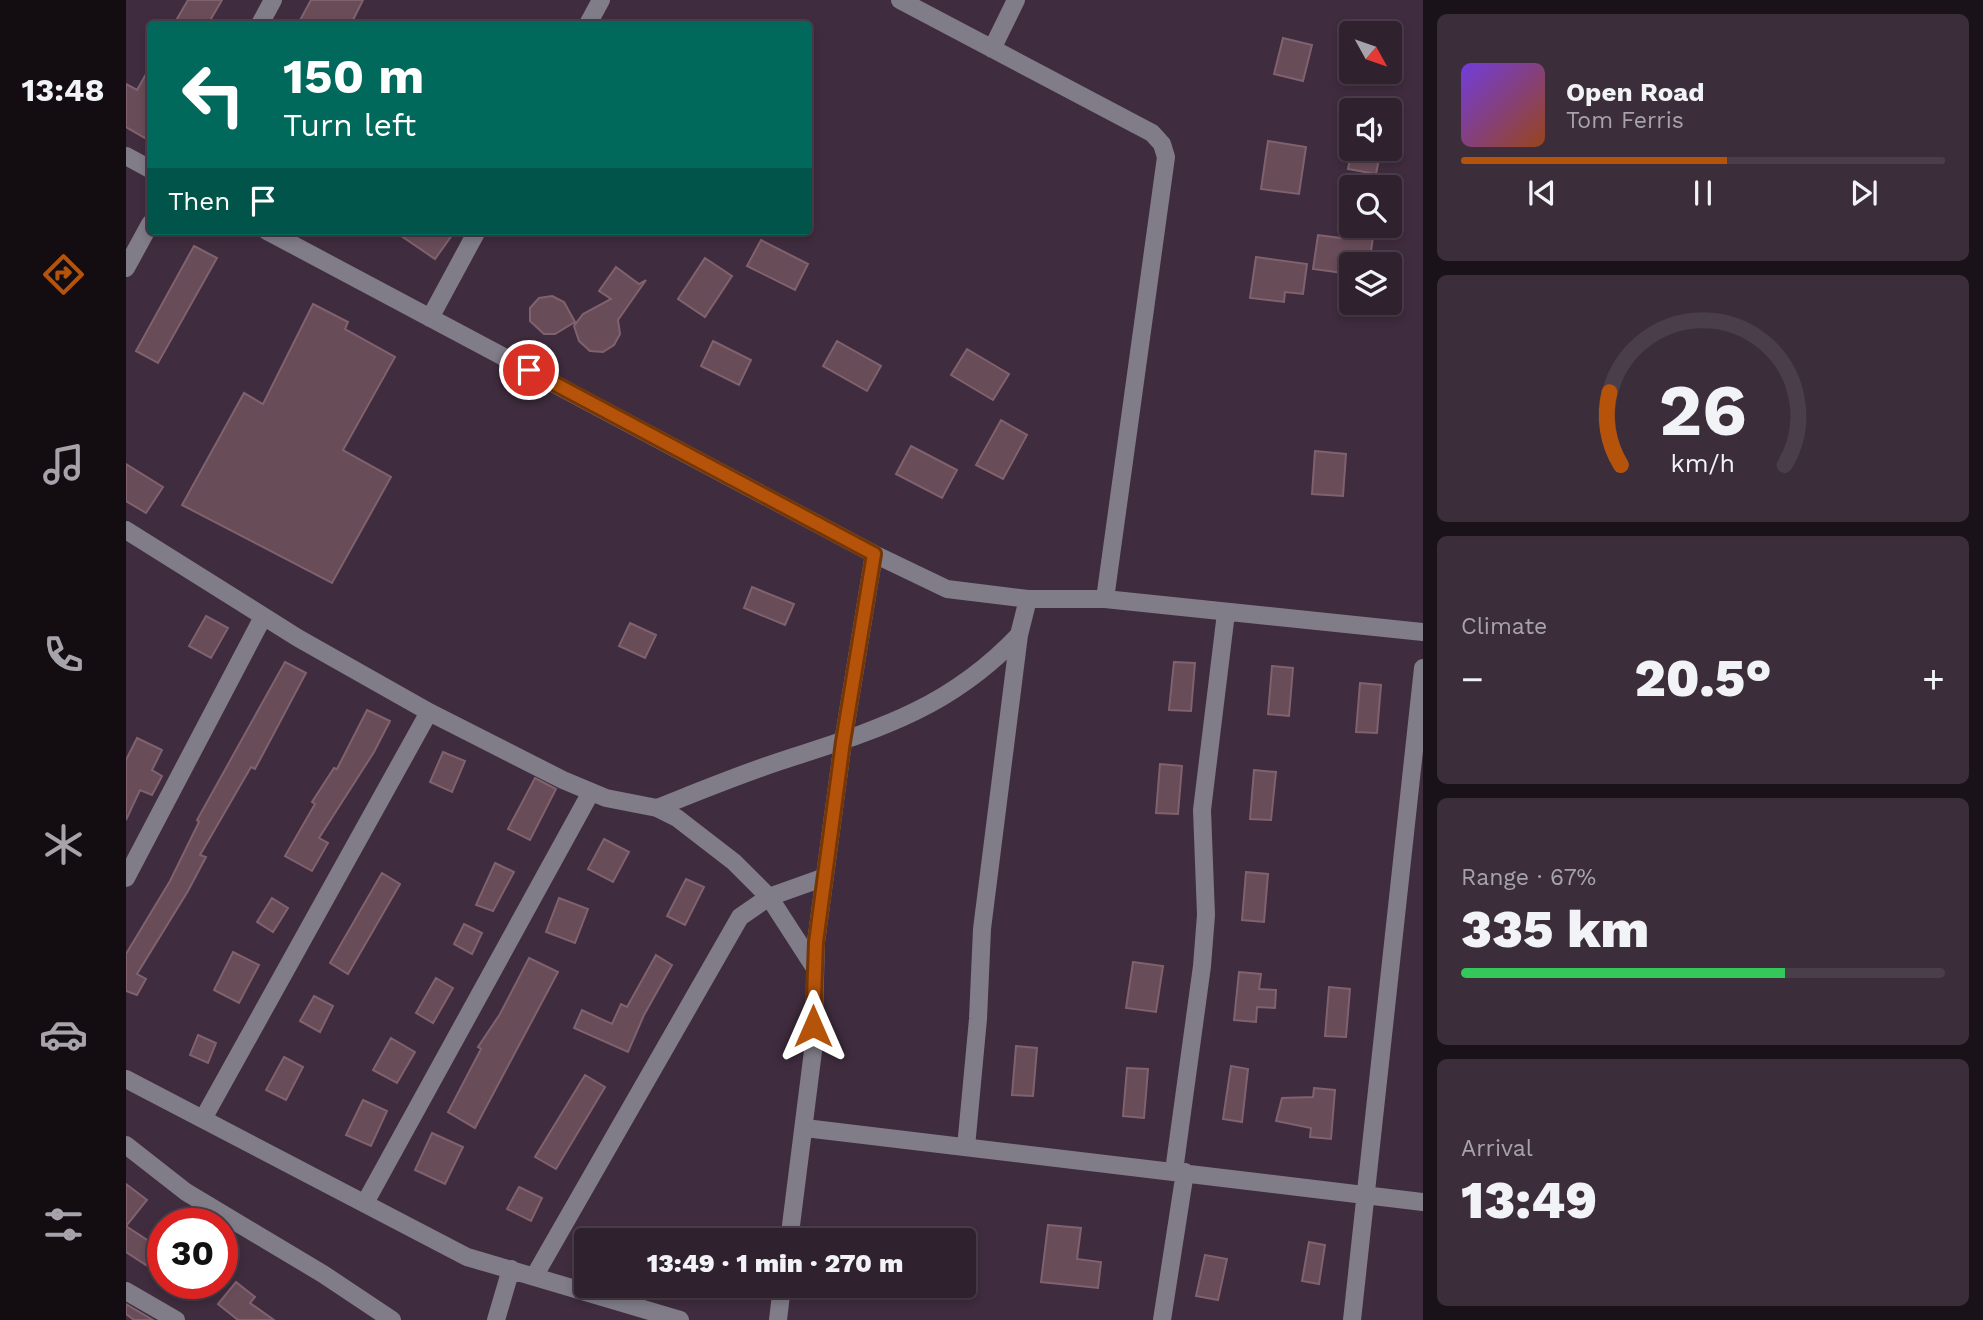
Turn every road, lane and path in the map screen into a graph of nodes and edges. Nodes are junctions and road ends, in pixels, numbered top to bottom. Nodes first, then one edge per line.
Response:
1 (273, 0) edge
2 (601, 0) edge
3 (900, 0) edge
4 (1016, 0) edge
5 (262, 21) edge
6 (590, 21) edge
7 (992, 49) junction
8 (126, 156) edge
9 (147, 167) edge
10 (147, 230) edge
11 (274, 235) edge
12 (475, 235) edge
13 (126, 268) edge
14 (430, 318) junction
15 (126, 530) edge
16 (874, 554) junction
17 (1028, 599) junction
18 (1105, 599) junction
19 (1226, 613) junction
20 (263, 617) junction
21 (1423, 632) edge
22 (1019, 635) junction
23 (1423, 668) edge
24 (429, 712) junction
25 (843, 742) junction
26 (591, 792) junction
27 (657, 808) junction
28 (825, 877) junction
29 (126, 878) edge
30 (769, 897) junction
31 (813, 965) junction
32 (126, 1079) edge
33 (203, 1119) junction
34 (805, 1128) junction
35 (126, 1145) edge
36 (966, 1147) junction
37 (1179, 1171) junction
38 (1364, 1193) junction
39 (1423, 1202) edge
40 (365, 1203) junction
41 (791, 1228) edge
42 (511, 1269) junction
43 (535, 1275) junction
44 (126, 1291) edge
45 (781, 1298) edge
46 (176, 1320) edge
47 (391, 1320) edge
48 (496, 1320) edge
49 (680, 1320) edge
50 (778, 1320) edge
51 (1162, 1320) edge
52 (1352, 1320) edge

1 - 5 street
2 - 6 street
3 - 7 street
4 - 7 street
7 - 18 street
8 - 9 street
10 - 13 street
11 - 14 street
12 - 14 street
14 - 16 street
15 - 20 street
16 - 17 street
16 - 25 street
17 - 18 street
17 - 22 street
18 - 19 street
19 - 21 street
19 - 37 street
20 - 24 street
20 - 29 street
22 - 25 street
22 - 36 street
23 - 38 street
24 - 26 street
24 - 33 street
25 - 27 street
25 - 28 street
26 - 27 street
26 - 40 street
27 - 30 street
28 - 30 street
28 - 31 street
30 - 31 street
30 - 43 street
31 - 34 street
32 - 33 street
33 - 40 street
34 - 36 street
34 - 41 street
35 - 47 street
36 - 37 street
37 - 38 street
37 - 51 street
38 - 39 street
38 - 52 street
40 - 42 street
42 - 43 street
42 - 48 street
43 - 49 street
44 - 46 street
45 - 50 street

